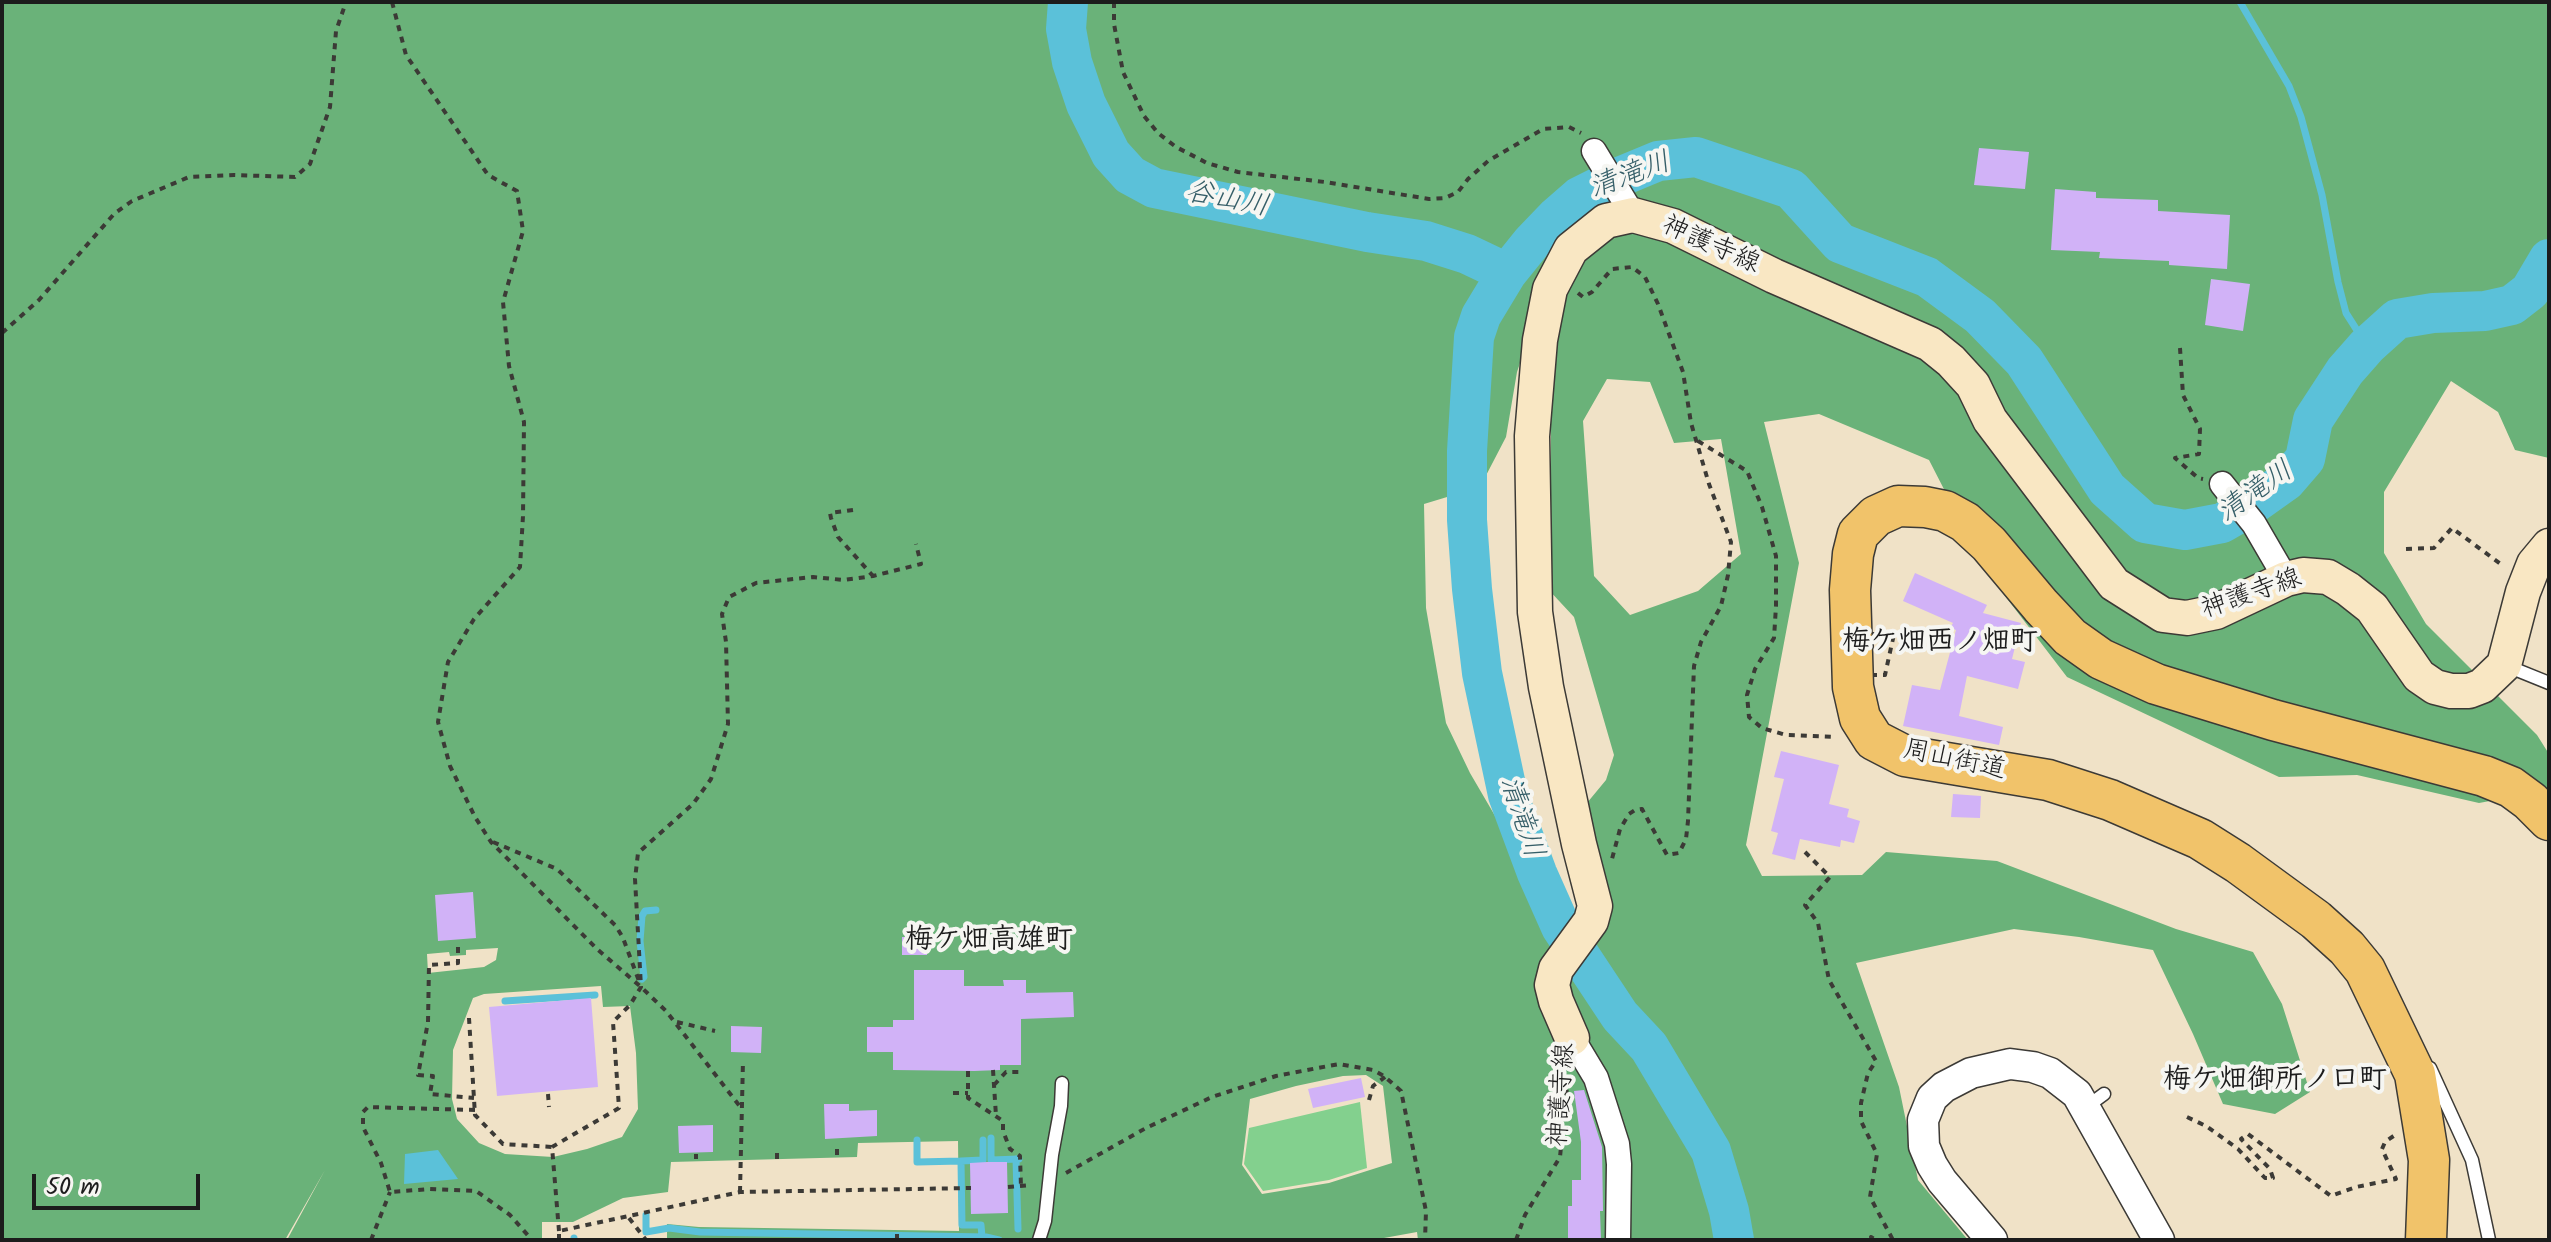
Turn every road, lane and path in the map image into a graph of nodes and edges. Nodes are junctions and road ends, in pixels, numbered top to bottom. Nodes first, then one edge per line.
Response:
1 (346, 2) edge
2 (392, 2) edge
3 (1114, 2) edge
4 (1594, 151) joint
5 (1630, 211) junction
6 (1556, 277) junction
7 (2, 333) edge
8 (2180, 348) dead end
9 (1696, 439) junction
10 (2222, 484) joint
11 (853, 510) dead end
12 (916, 544) dead end
13 (2549, 546) edge
14 (2406, 549) dead end
15 (873, 576) junction
16 (2286, 579) junction
17 (2527, 583) junction
18 (1872, 634) dead end
19 (2504, 665) junction
20 (1876, 675) dead end
21 (2549, 683) edge
22 (1839, 737) dead end
23 (2549, 820) edge
24 (491, 842) junction
25 (1805, 852) dead end
26 (1613, 856) dead end
27 (457, 944) dead end
28 (641, 987) junction
29 (469, 1018) dead end
30 (675, 1022) junction
31 (715, 1031) dead end
32 (1572, 1038) junction
33 (743, 1060) dead end
34 (2426, 1062) dead end
35 (993, 1070) dead end
36 (968, 1071) dead end
37 (1022, 1072) dead end
38 (1386, 1078) junction
39 (1062, 1083) dead end
40 (994, 1085) junction
41 (953, 1093) dead end
42 (968, 1093) junction
43 (423, 1094) dead end
44 (430, 1094) junction
45 (548, 1094) dead end
46 (474, 1098) junction
47 (1369, 1100) dead end
48 (549, 1107) dead end
49 (742, 1109) junction
50 (475, 1110) junction
51 (996, 1116) junction
52 (2187, 1117) dead end
53 (2406, 1129) dead end
54 (552, 1147) junction
55 (837, 1149) dead end
56 (837, 1158) dead end
57 (1049, 1182) junction
58 (1008, 1187) dead end
59 (971, 1188) dead end
60 (390, 1192) junction
61 (740, 1192) junction
62 (629, 1218) junction
63 (897, 1230) dead end
64 (559, 1231) junction
65 (371, 1240) edge
66 (532, 1240) edge
67 (559, 1240) edge
68 (646, 1240) edge
69 (897, 1240) edge
70 (1039, 1240) edge
71 (1425, 1240) edge
72 (1516, 1240) edge
73 (1618, 1240) edge
74 (1893, 1240) edge
75 (1992, 1240) edge
76 (2159, 1240) edge
77 (2426, 1240) edge
78 (2489, 1240) edge

1 - 7 path
2 - 24 path
3 - 4 path
4 - 5 street
5 - 6 main road, 神護寺線
5 - 16 main road, 神護寺線
6 - 9 path
6 - 32 main road, 神護寺線
8 - 10 path
9 - 22 path
9 - 26 path
10 - 16 street
11 - 15 path
12 - 15 path
13 - 17 main road
14 - 17 path
15 - 28 path
16 - 19 main road, 神護寺線
17 - 19 main road
18 - 20 path
19 - 21 lane
23 - 77 highway, 周山街道
24 - 28 path
24 - 28 path
25 - 74 path
27 - 44 path
28 - 30 path
28 - 54 path
29 - 46 path
30 - 31 path
30 - 49 path
32 - 72 path, 神護寺線
32 - 73 street
33 - 49 path
34 - 78 lane
35 - 40 path
36 - 42 path
37 - 40 path
38 - 47 path
38 - 57 path
38 - 71 path
39 - 57 lane
40 - 51 path
41 - 42 path
42 - 51 path
43 - 44 path
44 - 46 path
45 - 48 path
46 - 50 path
49 - 61 path
50 - 54 path
50 - 60 path
51 - 58 path
52 - 53 path
54 - 64 path
55 - 56 path
57 - 70 lane
59 - 61 path
60 - 65 path
60 - 66 path
61 - 62 path
62 - 64 path
62 - 68 path
63 - 69 path
64 - 67 path
75 - 76 street

